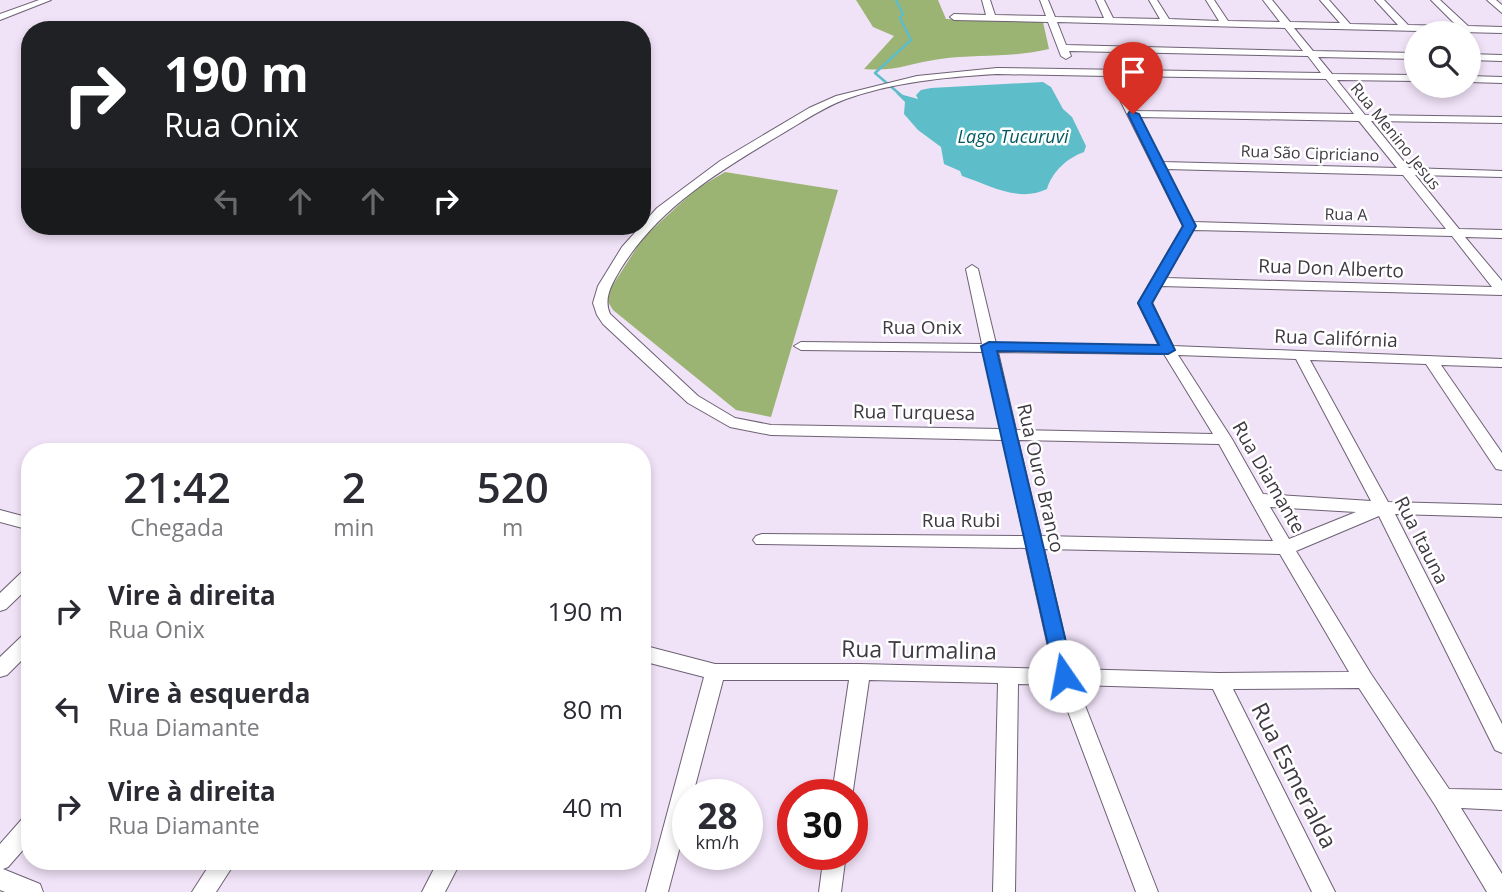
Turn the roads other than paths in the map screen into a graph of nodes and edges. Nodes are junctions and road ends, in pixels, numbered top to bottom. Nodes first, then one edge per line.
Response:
1 (47, 0) edge
2 (986, 0) edge
3 (1044, 0) edge
4 (1100, 0) edge
5 (1153, 0) edge
6 (1210, 0) edge
7 (1267, 0) edge
8 (1324, 0) edge
9 (1379, 0) edge
10 (1435, 0) edge
11 (1491, 0) edge
12 (1502, 10) edge
13 (0, 17) edge
14 (954, 18) dead end
15 (991, 18) junction
16 (1052, 20) junction
17 (1110, 21) junction
18 (1457, 21) edge
19 (1166, 22) junction
20 (1226, 23) junction
21 (1286, 25) junction
22 (1347, 26) junction
23 (1404, 26) edge
24 (1404, 28) edge
25 (1481, 29) edge
26 (1502, 30) edge
27 (1063, 48) junction
28 (1310, 54) junction
29 (1404, 56) edge
30 (1481, 57) edge
31 (1502, 58) edge
32 (1072, 70) junction
33 (1111, 71) junction
34 (1328, 76) junction
35 (1404, 78) edge
36 (1481, 79) edge
37 (1502, 80) edge
38 (1133, 114) junction
39 (1361, 117) junction
40 (1502, 121) edge
41 (1159, 165) junction
42 (1404, 171) junction
43 (1502, 174) edge
44 (651, 221) edge
45 (1189, 226) junction
46 (1454, 232) junction
47 (1502, 234) edge
48 (638, 235) edge
49 (972, 269) dead end
50 (1158, 282) junction
51 (1502, 291) edge
52 (801, 346) dead end
53 (989, 346) junction
54 (1168, 350) junction
55 (1301, 356) junction
56 (1431, 360) junction
57 (1502, 363) edge
58 (1009, 435) junction
59 (1224, 439) junction
60 (1502, 465) edge
61 (1258, 500) junction
62 (1383, 508) junction
63 (1502, 510) edge
64 (0, 516) edge
65 (21, 522) edge
66 (762, 540) dead end
67 (1035, 542) junction
68 (1285, 548) junction
69 (21, 584) edge
70 (0, 604) edge
71 (21, 649) edge
72 (651, 655) edge
73 (0, 669) edge
74 (715, 672) junction
75 (860, 672) junction
76 (1008, 676) junction
77 (1064, 676) junction
78 (1364, 680) junction
79 (1219, 681) junction
80 (1502, 744) edge
81 (845, 779) edge
82 (1443, 799) junction
83 (1502, 800) edge
84 (21, 836) edge
85 (0, 860) edge
86 (219, 870) edge
87 (445, 870) edge
88 (833, 870) edge
89 (0, 879) edge
90 (33, 892) edge
91 (203, 892) edge
92 (433, 892) edge
93 (657, 892) edge
94 (830, 892) edge
95 (1004, 892) edge
96 (1147, 892) edge
97 (1324, 892) edge
98 (1500, 892) edge

1 - 13 street
2 - 15 street
3 - 16 street
4 - 17 street
5 - 19 street
6 - 20 street
7 - 21 street, Rua Menino Jesus
8 - 22 street
9 - 23 street
10 - 18 street
11 - 12 street
14 - 15 street
15 - 16 street
16 - 17 street
16 - 27 street
17 - 19 street
19 - 20 street
20 - 21 street
21 - 22 street
21 - 28 street, Rua Menino Jesus
22 - 24 street
25 - 26 street
27 - 28 street
27 - 32 street
28 - 29 street
28 - 34 street, Rua Menino Jesus
30 - 31 street
32 - 33 street, Rua Turquesa
32 - 44 street, Rua Turquesa
33 - 34 street, Rua Turquesa
33 - 38 street
34 - 35 street, Rua Turquesa
34 - 39 street, Rua Menino Jesus
36 - 37 street
38 - 39 street
38 - 41 street
39 - 40 street
39 - 42 street, Rua Menino Jesus
41 - 42 street, Rua São Cipriciano
41 - 45 street
42 - 43 street, Rua São Cipriciano
42 - 46 street, Rua Menino Jesus
45 - 46 street, Rua A
45 - 50 street, Rua Diamante
46 - 47 street, Rua A
46 - 51 street, Rua Menino Jesus
48 - 58 street, Rua Turquesa
49 - 53 street, Rua Ouro Branco
50 - 51 street, Rua Don Alberto
50 - 54 street, Rua Diamante
52 - 53 street, Rua Onix
53 - 54 street, Rua Onix
53 - 58 street, Rua Ouro Branco
54 - 55 street, Rua Califórnia
54 - 59 street, Rua Diamante
55 - 56 street, Rua Califórnia
55 - 62 street, Rua Itauna
56 - 57 street, Rua Califórnia
56 - 60 street
58 - 59 street, Rua Turquesa
58 - 67 street, Rua Ouro Branco
59 - 61 street, Rua Diamante
61 - 62 street
61 - 68 street, Rua Diamante
62 - 63 street
62 - 68 street
62 - 80 street, Rua Itauna
64 - 65 street
66 - 67 street, Rua Rubi
67 - 68 street, Rua Rubi
67 - 77 street, Rua Ouro Branco
68 - 78 street, Rua Diamante
69 - 70 street
71 - 73 street
72 - 74 street, Rua Turmalina
74 - 75 street, Rua Turmalina
74 - 93 street
75 - 76 street, Rua Turmalina
75 - 81 street
76 - 77 street, Rua Turmalina
76 - 95 street
77 - 79 street, Rua Turmalina
77 - 96 street, Rua Ouro Branco
78 - 79 street, Rua Turmalina
78 - 82 street, Rua Diamante
79 - 97 street, Rua Esmeralda
82 - 83 street
82 - 98 street, Rua Diamante
84 - 85 street
86 - 91 street
87 - 92 street
88 - 94 street
89 - 90 street

